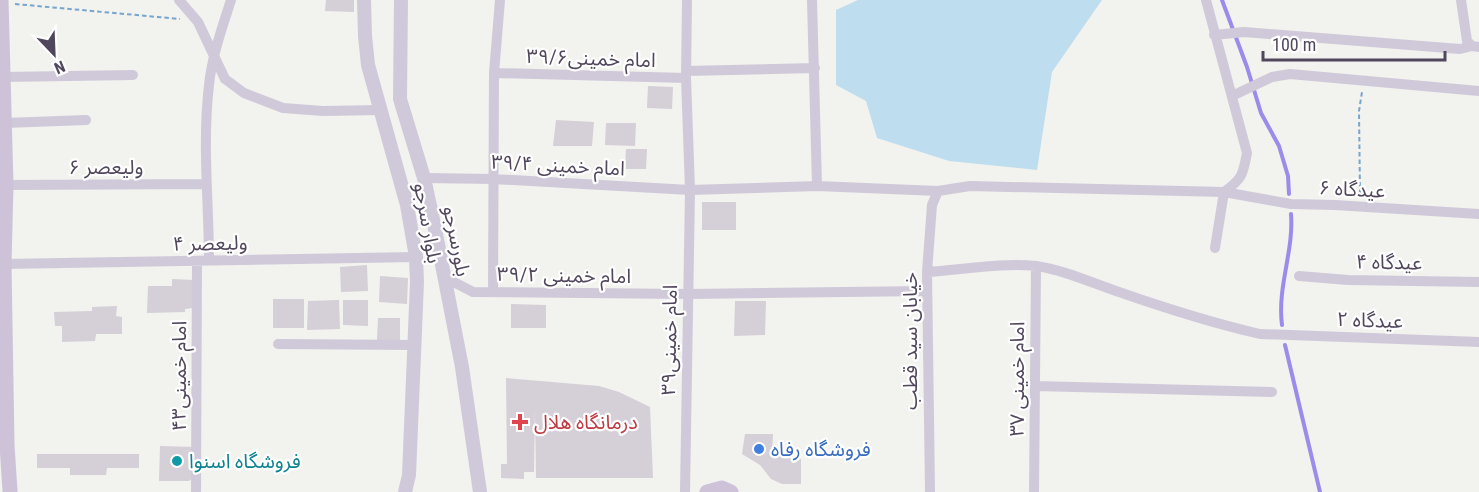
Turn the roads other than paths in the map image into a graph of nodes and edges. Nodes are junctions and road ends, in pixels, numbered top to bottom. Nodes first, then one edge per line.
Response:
1 (179, 0) edge
2 (231, 0) edge
3 (364, 0) edge
4 (401, 0) edge
5 (500, 0) edge
6 (687, 0) edge
7 (812, 0) edge
8 (1206, 0) edge
9 (1461, 0) edge
10 (1, 1) edge
11 (1214, 34) junction
12 (1475, 47) edge
13 (214, 56) junction
14 (814, 68) junction
15 (494, 73) junction
16 (686, 74) junction
17 (133, 75) dead end
18 (3, 77) junction
19 (1479, 91) edge
20 (1232, 96) junction
21 (402, 108) junction
22 (380, 110) junction
23 (86, 120) dead end
24 (5, 123) junction
25 (424, 178) junction
26 (494, 179) junction
27 (401, 181) junction
28 (206, 184) junction
29 (6, 186) junction
30 (817, 186) junction
31 (690, 190) junction
32 (938, 191) junction
33 (1224, 192) junction
34 (1479, 214) edge
35 (1215, 248) dead end
36 (416, 257) junction
37 (197, 261) junction
38 (209, 261) junction
39 (4, 264) junction
40 (1036, 266) junction
41 (927, 272) junction
42 (1299, 276) dead end
43 (444, 277) junction
44 (1479, 282) edge
45 (927, 291) junction
46 (493, 292) junction
47 (688, 294) junction
48 (1479, 342) edge
49 (278, 344) dead end
50 (413, 345) junction
51 (1035, 386) junction
52 (1272, 392) dead end
53 (7, 491) edge
54 (196, 492) edge
55 (405, 492) edge
56 (480, 492) edge
57 (685, 492) edge
58 (706, 492) edge
59 (731, 492) edge
60 (930, 492) edge
61 (1034, 492) edge

1 - 13 street
2 - 13 street
3 - 22 street, بلوار سرجو
4 - 21 street, بلورسرجو
5 - 15 street
6 - 16 street, امام خمینی۳۹
7 - 14 street
8 - 11 street
9 - 12 street
10 - 18 main road
11 - 12 street
11 - 20 street
13 - 22 street
13 - 28 street
14 - 16 street, امام خمینی۳۹/۶
14 - 30 street
15 - 16 street, امام خمینی۳۹/۶
15 - 26 street
16 - 31 street, امام خمینی۳۹
17 - 18 street
18 - 24 main road
19 - 20 street
20 - 33 street
21 - 22 street
21 - 25 street, بلورسرجو
22 - 27 street, بلوار سرجو
23 - 24 street
24 - 29 main road
25 - 26 street, امام خمینی ۳۹/۴
25 - 27 street
25 - 43 street, بلورسرجو
26 - 31 street, امام خمینی ۳۹/۴
26 - 46 street
27 - 36 street, بلوار سرجو
28 - 29 street, ولیعصر ۶
28 - 38 street
29 - 39 main road
30 - 31 street, امام خمینی ۳۹/۴
30 - 32 street, امام خمینی ۳۹/۴
31 - 47 street, امام خمینی۳۹
32 - 33 street, عیدگاه ۶
32 - 41 street, خیابان سید قطب
33 - 34 street, عیدگاه ۶
33 - 35 street
36 - 38 street, ولیعصر ۴
36 - 50 street, بلوار سرجو
37 - 38 street, ولیعصر ۴
37 - 39 street, ولیعصر ۴
37 - 54 street, امام خمینی۴۳
39 - 53 main road
40 - 41 street, عیدگاه ۲
40 - 48 street, عیدگاه ۲
40 - 51 street, امام خمینی ۳۷
41 - 45 street, خیابان سید قطب
42 - 44 street, عیدگاه ۴
43 - 46 street, امام خمینی ۳۹/۲
43 - 56 street, بلورسرجو
45 - 47 street, امام خمینی ۳۹/۲
45 - 60 street, خیابان سید قطب
46 - 47 street, امام خمینی ۳۹/۲
47 - 57 street, امام خمینی۳۹
49 - 50 street
50 - 55 street, بلوار سرجو
51 - 52 street
51 - 61 street, امام خمینی ۳۷
58 - 59 main road

